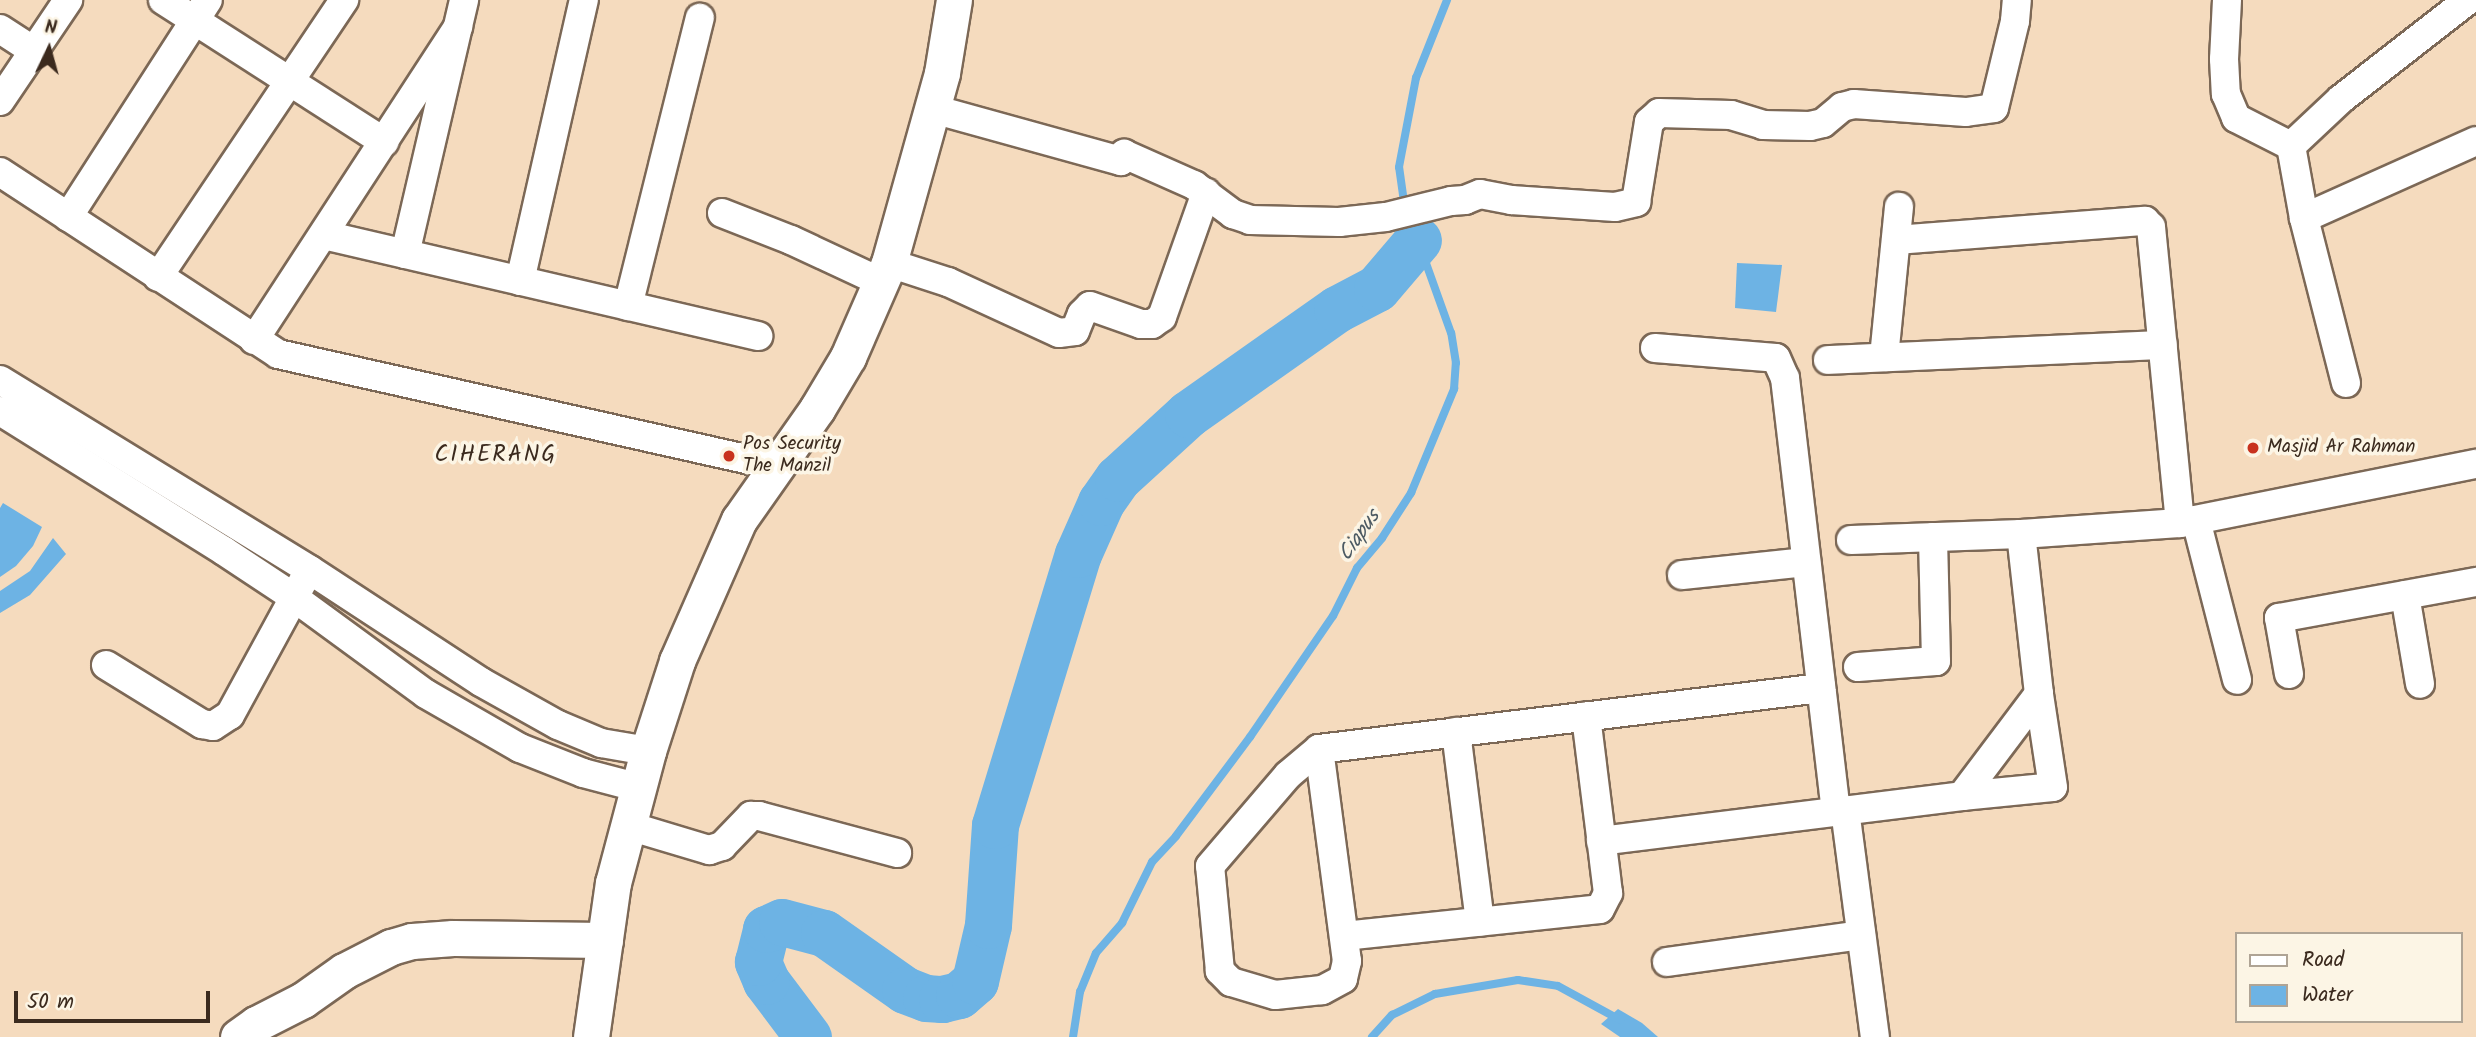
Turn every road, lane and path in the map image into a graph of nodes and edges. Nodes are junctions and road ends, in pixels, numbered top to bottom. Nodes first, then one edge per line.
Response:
1 (68, 0) edge
2 (163, 0) edge
3 (344, 0) edge
4 (584, 0) edge
5 (954, 0) edge
6 (2017, 0) edge
7 (2227, 0) edge
8 (2468, 0) edge
9 (201, 10) edge
10 (461, 14) edge
11 (699, 18) dead end
12 (0, 29) edge
13 (34, 51) junction
14 (290, 82) junction
15 (0, 101) edge
16 (933, 109) junction
17 (2476, 141) edge
18 (384, 142) junction
19 (2291, 146) junction
20 (0, 172) edge
21 (1206, 192) junction
22 (1899, 207) dead end
23 (722, 213) dead end
24 (68, 217) junction
25 (2304, 218) junction
26 (324, 235) junction
27 (1896, 240) junction
28 (405, 254) junction
29 (885, 272) junction
30 (158, 276) junction
31 (520, 281) junction
32 (628, 306) junction
33 (758, 337) dead end
34 (254, 340) junction
35 (2162, 345) junction
36 (1655, 348) dead end
37 (1884, 357) junction
38 (1828, 360) dead end
39 (0, 380) edge
40 (2346, 383) dead end
41 (0, 411) edge
42 (2476, 464) edge
43 (777, 466) junction
44 (2188, 521) junction
45 (2021, 534) junction
46 (1933, 537) junction
47 (1851, 540) dead end
48 (1806, 562) junction
49 (310, 570) junction
50 (1682, 575) dead end
51 (2476, 582) edge
52 (2405, 595) junction
53 (292, 596) junction
54 (106, 665) dead end
55 (1858, 667) dead end
56 (2289, 674) dead end
57 (2237, 680) dead end
58 (2420, 684) dead end
59 (1821, 688) junction
60 (2039, 694) junction
61 (1586, 716) junction
62 (1456, 732) junction
63 (583, 735) junction
64 (1320, 749) junction
65 (648, 751) junction
66 (568, 767) junction
67 (640, 788) junction
68 (1962, 796) junction
69 (1840, 810) junction
70 (629, 826) junction
71 (1601, 841) junction
72 (897, 853) dead end
73 (1480, 921) junction
74 (1861, 935) junction
75 (1345, 936) junction
76 (605, 940) junction
77 (1667, 962) dead end
78 (238, 1037) edge
79 (591, 1037) edge
80 (1875, 1037) edge

1 - 13 street
2 - 9 street
3 - 14 street
4 - 31 street
5 - 16 street
6 - 21 street
7 - 19 street
8 - 19 street
9 - 14 street
9 - 24 street
10 - 18 street
10 - 28 street
11 - 32 street
12 - 13 street
13 - 15 street
14 - 18 street
14 - 30 street
16 - 21 street
16 - 29 street
17 - 25 street
18 - 26 street
19 - 25 street
20 - 24 street
21 - 29 street
22 - 27 street
23 - 29 street
24 - 30 street
25 - 40 street
26 - 28 street
26 - 34 street
27 - 35 street
27 - 37 street
28 - 31 street
29 - 43 street
30 - 34 street
31 - 32 street
32 - 33 street
34 - 43 street
35 - 37 street
35 - 44 street
36 - 48 street
37 - 38 street
39 - 49 street
41 - 53 street
42 - 44 street
43 - 65 street
44 - 45 street
44 - 57 street
45 - 46 street
45 - 60 street
46 - 47 street
46 - 55 street
48 - 50 street
48 - 59 street
49 - 53 street
49 - 63 street
51 - 52 street
52 - 56 street
52 - 58 street
53 - 54 street
53 - 66 street
59 - 61 street
59 - 69 street
60 - 68 street
60 - 68 street
61 - 62 street
61 - 71 street
62 - 64 street
62 - 73 street
63 - 65 street
63 - 66 street
64 - 75 street
64 - 75 street
65 - 67 street
66 - 67 street
67 - 70 street
68 - 69 street
69 - 71 street
69 - 74 street
70 - 72 street
70 - 76 street
71 - 73 street
73 - 75 street
74 - 77 street
74 - 80 street
76 - 78 street
76 - 79 street

